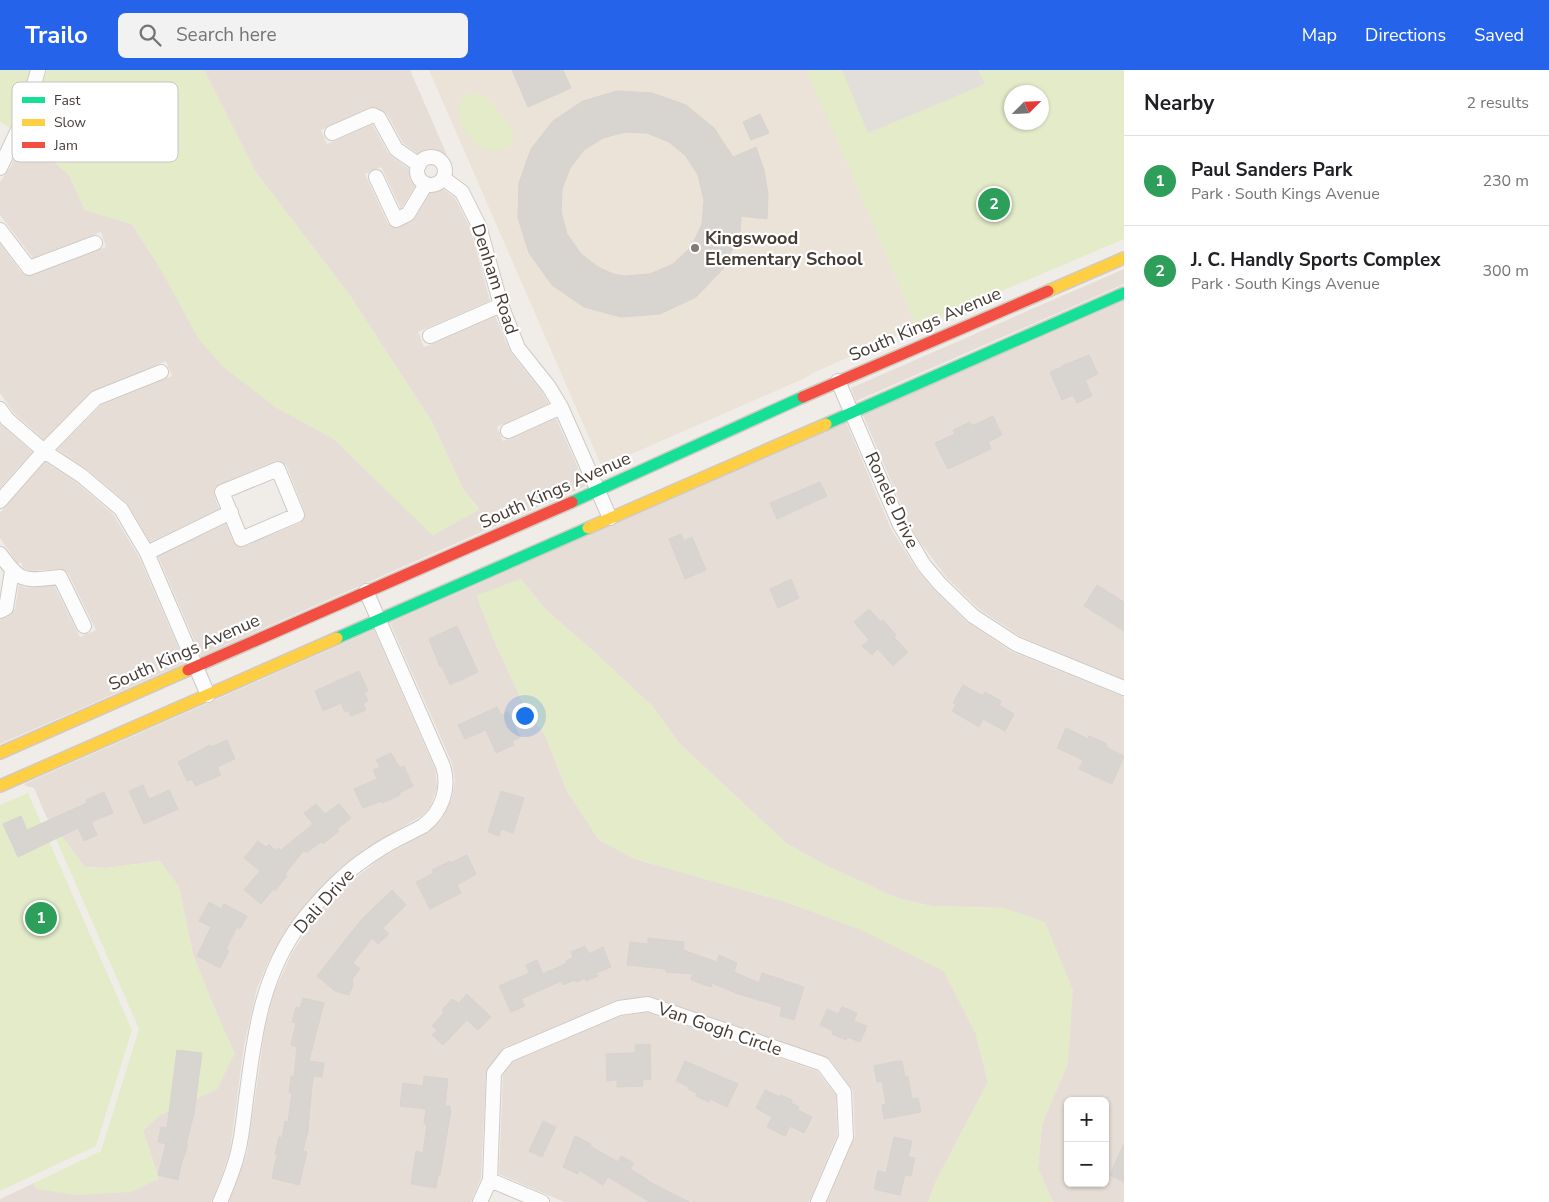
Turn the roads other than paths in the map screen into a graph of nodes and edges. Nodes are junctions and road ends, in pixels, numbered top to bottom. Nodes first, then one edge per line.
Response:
1 (332, 133) dead end
2 (12, 143) edge
3 (419, 165) junction
4 (0, 168) edge
5 (376, 177) dead end
6 (443, 178) junction
7 (426, 184) junction
8 (0, 230) edge
9 (95, 243) dead end
10 (1124, 258) edge
11 (1124, 292) edge
12 (500, 305) junction
13 (430, 336) dead end
14 (161, 372) dead end
15 (838, 381) junction
16 (561, 407) junction
17 (0, 409) edge
18 (852, 412) junction
19 (508, 430) dead end
20 (44, 451) junction
21 (598, 490) junction
22 (0, 501) edge
23 (231, 512) junction
24 (610, 518) junction
25 (147, 553) junction
26 (0, 554) edge
27 (12, 571) junction
28 (366, 591) junction
29 (0, 611) edge
30 (379, 619) junction
31 (84, 626) dead end
32 (196, 666) junction
33 (1124, 688) edge
34 (208, 695) junction
35 (0, 753) edge
36 (0, 786) edge
37 (490, 1180) junction
38 (220, 1202) edge
39 (480, 1202) edge
40 (542, 1202) edge
41 (818, 1202) edge

1 - 3 street
2 - 4 street
3 - 6 street, Denham Road
3 - 7 street
5 - 7 street
6 - 7 street
6 - 12 street, Denham Road
8 - 9 street
10 - 15 main road, South Kings Avenue
11 - 18 main road
12 - 13 street
12 - 16 street, Denham Road
14 - 20 street
15 - 18 street, Ronele Drive
15 - 21 main road, South Kings Avenue
16 - 19 street
16 - 21 street, Denham Road
17 - 20 street
18 - 24 main road
18 - 33 street, Ronele Drive
20 - 22 street
20 - 25 street
21 - 24 street, Denham Road
21 - 28 main road, South Kings Avenue
23 - 23 street
23 - 25 street
24 - 30 main road
25 - 32 street
26 - 27 street
27 - 29 street
27 - 31 street
28 - 30 street, Dali Drive
28 - 32 main road, South Kings Avenue
30 - 34 main road
30 - 38 street, Dali Drive
32 - 34 street
32 - 35 main road, South Kings Avenue
34 - 36 main road
37 - 39 street, Van Gogh Circle
37 - 40 street
37 - 41 street, Van Gogh Circle

